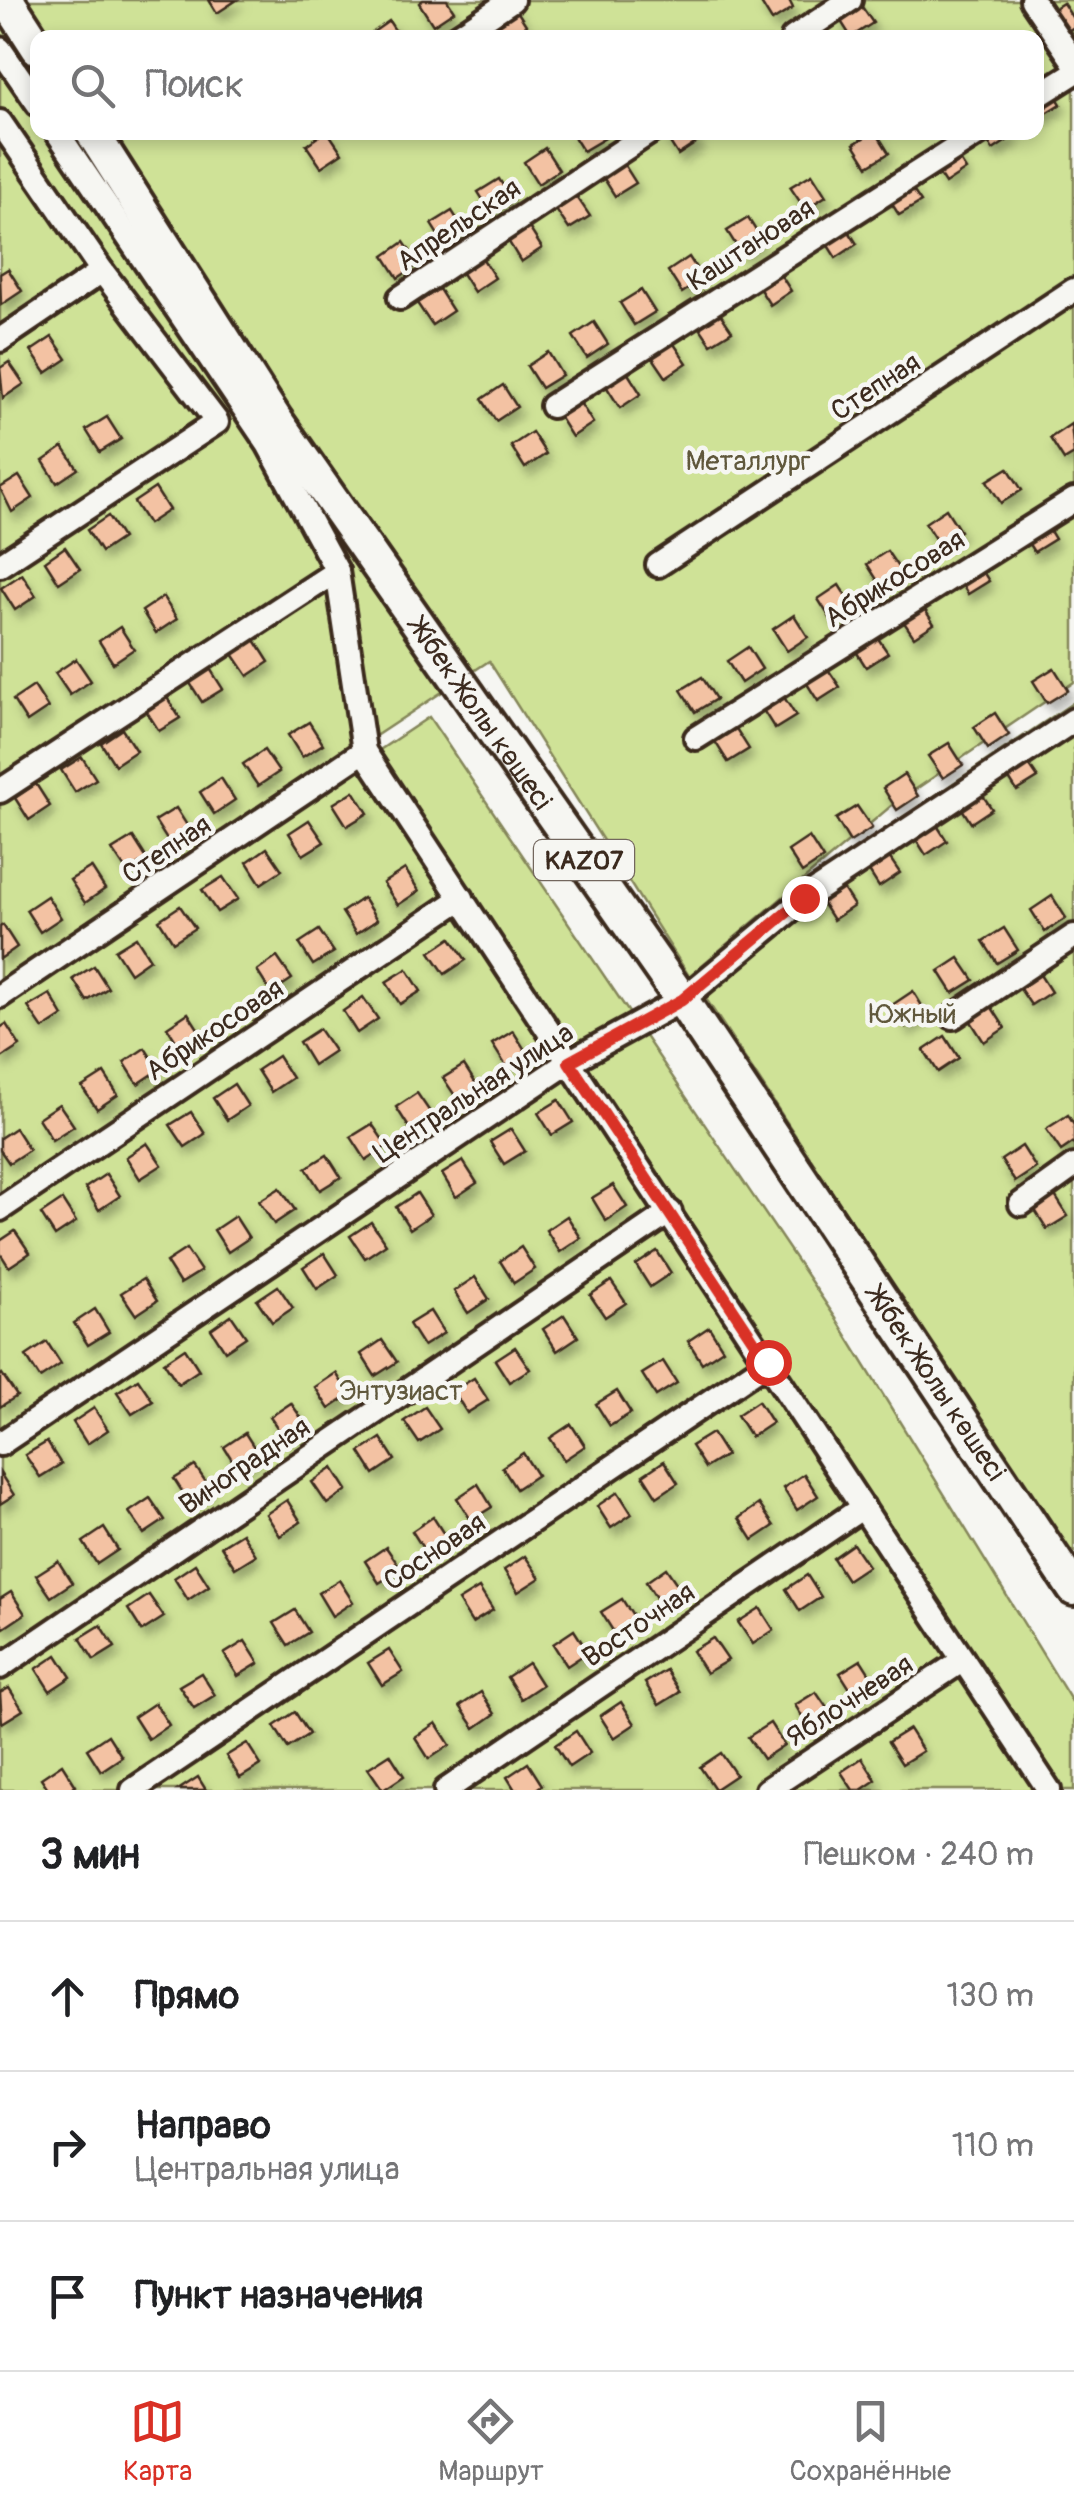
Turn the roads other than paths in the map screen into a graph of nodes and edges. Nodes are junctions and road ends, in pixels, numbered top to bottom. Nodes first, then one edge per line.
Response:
1 (7, 0) edge
2 (512, 0) edge
3 (850, 0) edge
4 (1032, 0) edge
5 (468, 30) edge
6 (805, 30) edge
7 (30, 36) edge
8 (0, 49) edge
9 (1074, 62) edge
10 (1074, 73) edge
11 (30, 92) edge
12 (1044, 92) edge
13 (1, 126) edge
14 (62, 140) edge
15 (97, 140) edge
16 (638, 140) edge
17 (968, 140) edge
18 (102, 271) junction
19 (1074, 290) edge
20 (400, 298) dead end
21 (0, 340) edge
22 (552, 406) dead end
23 (1074, 500) edge
24 (0, 565) edge
25 (658, 565) dead end
26 (337, 571) junction
27 (1074, 720) edge
28 (696, 738) dead end
29 (364, 752) junction
30 (0, 791) edge
31 (462, 898) junction
32 (1074, 936) edge
33 (0, 996) edge
34 (682, 1000) junction
35 (953, 1017) dead end
36 (569, 1062) junction
37 (1074, 1166) edge
38 (1021, 1204) dead end
39 (0, 1210) edge
40 (670, 1212) junction
41 (768, 1362) junction
42 (0, 1444) edge
43 (863, 1507) junction
44 (1074, 1589) edge
45 (963, 1660) junction
46 (0, 1667) edge
47 (134, 1790) edge
48 (446, 1790) edge
49 (767, 1790) edge
50 (1049, 1790) edge

1 - 7 highway
2 - 5 street
3 - 6 street
4 - 9 street
8 - 11 street
10 - 12 street
13 - 18 street
14 - 26 street
15 - 34 highway, Жібек Жолы көшесі / KAZ07
16 - 20 street, Апрельская
17 - 22 street, Каштановая
18 - 21 street
18 - 24 street
19 - 25 street, Степная
23 - 28 street, Абрикосовая
26 - 29 street
26 - 30 street
27 - 34 street, Центральная улица
29 - 31 street
29 - 33 street, Степная
31 - 36 street
31 - 39 street, Абрикосовая
32 - 35 street
34 - 36 street, Центральная улица
34 - 44 highway, Жібек Жолы көшесі / KAZ07
36 - 40 street
36 - 42 street, Центральная улица
37 - 38 street
40 - 41 street
40 - 46 street, Виноградная
41 - 43 street
41 - 47 street, Сосновая
43 - 45 street
43 - 48 street, Восточная
45 - 49 street, Яблочневая
45 - 50 street

